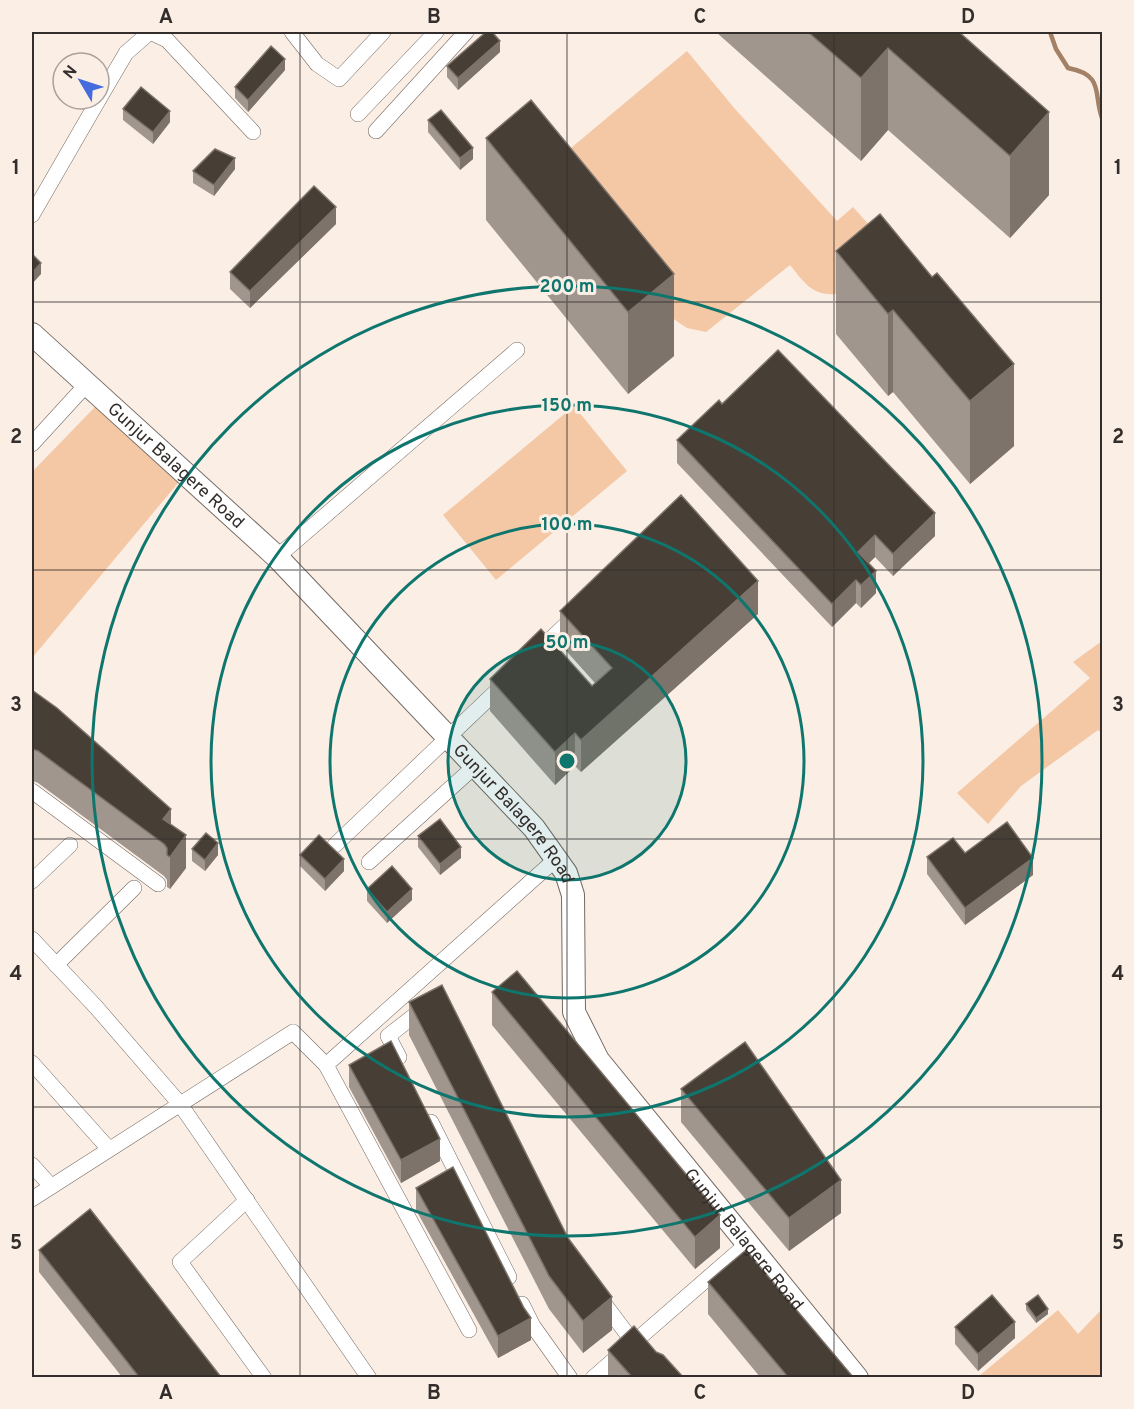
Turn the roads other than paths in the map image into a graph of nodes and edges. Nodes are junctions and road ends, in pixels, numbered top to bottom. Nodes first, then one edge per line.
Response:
1 (150, 32) edge
2 (292, 32) edge
3 (383, 32) edge
4 (436, 32) edge
5 (466, 32) edge
6 (111, 79) edge
7 (92, 111) edge
8 (358, 114) dead end
9 (376, 131) dead end
10 (253, 132) dead end
11 (32, 215) edge
12 (32, 334) edge
13 (517, 350) dead end
14 (86, 385) junction
15 (32, 444) edge
16 (277, 557) junction
17 (587, 605) edge
18 (529, 661) edge
19 (512, 676) edge
20 (449, 738) junction
21 (476, 765) junction
22 (32, 791) edge
23 (70, 845) dead end
24 (335, 845) dead end
25 (556, 859) junction
26 (369, 862) dead end
27 (32, 881) edge
28 (158, 884) dead end
29 (134, 888) dead end
30 (32, 939) edge
31 (56, 965) junction
32 (433, 1001) edge
33 (32, 1063) edge
34 (326, 1065) junction
35 (404, 1067) edge
36 (180, 1104) junction
37 (424, 1109) edge
38 (109, 1149) junction
39 (32, 1165) edge
40 (51, 1186) junction
41 (32, 1198) edge
42 (247, 1200) junction
43 (747, 1244) junction
44 (591, 1285) edge
45 (469, 1330) dead end
46 (633, 1342) junction
47 (264, 1377) edge
48 (369, 1377) edge
49 (570, 1377) edge
50 (593, 1377) edge
51 (663, 1377) edge
52 (857, 1377) edge

1 - 6 street
1 - 10 street
2 - 3 street
4 - 8 street
5 - 9 street
7 - 11 street
12 - 14 street, Gunjur Balagere Road
13 - 16 street
14 - 15 street
14 - 16 street, Gunjur Balagere Road
16 - 20 street, Gunjur Balagere Road
17 - 18 street
19 - 20 street
20 - 21 street, Gunjur Balagere Road
20 - 24 street
21 - 25 street, Gunjur Balagere Road
21 - 26 street
22 - 28 street
23 - 27 street
25 - 34 street
25 - 43 street, Gunjur Balagere Road
29 - 31 street
30 - 31 street
31 - 36 street
32 - 35 street
33 - 38 street
34 - 36 street
34 - 45 street
36 - 38 street
36 - 42 street
37 - 49 street
38 - 40 street
39 - 40 street
40 - 41 street
42 - 47 street
42 - 48 street
43 - 46 street
43 - 52 street, Gunjur Balagere Road
44 - 46 street
46 - 50 street
46 - 51 street

